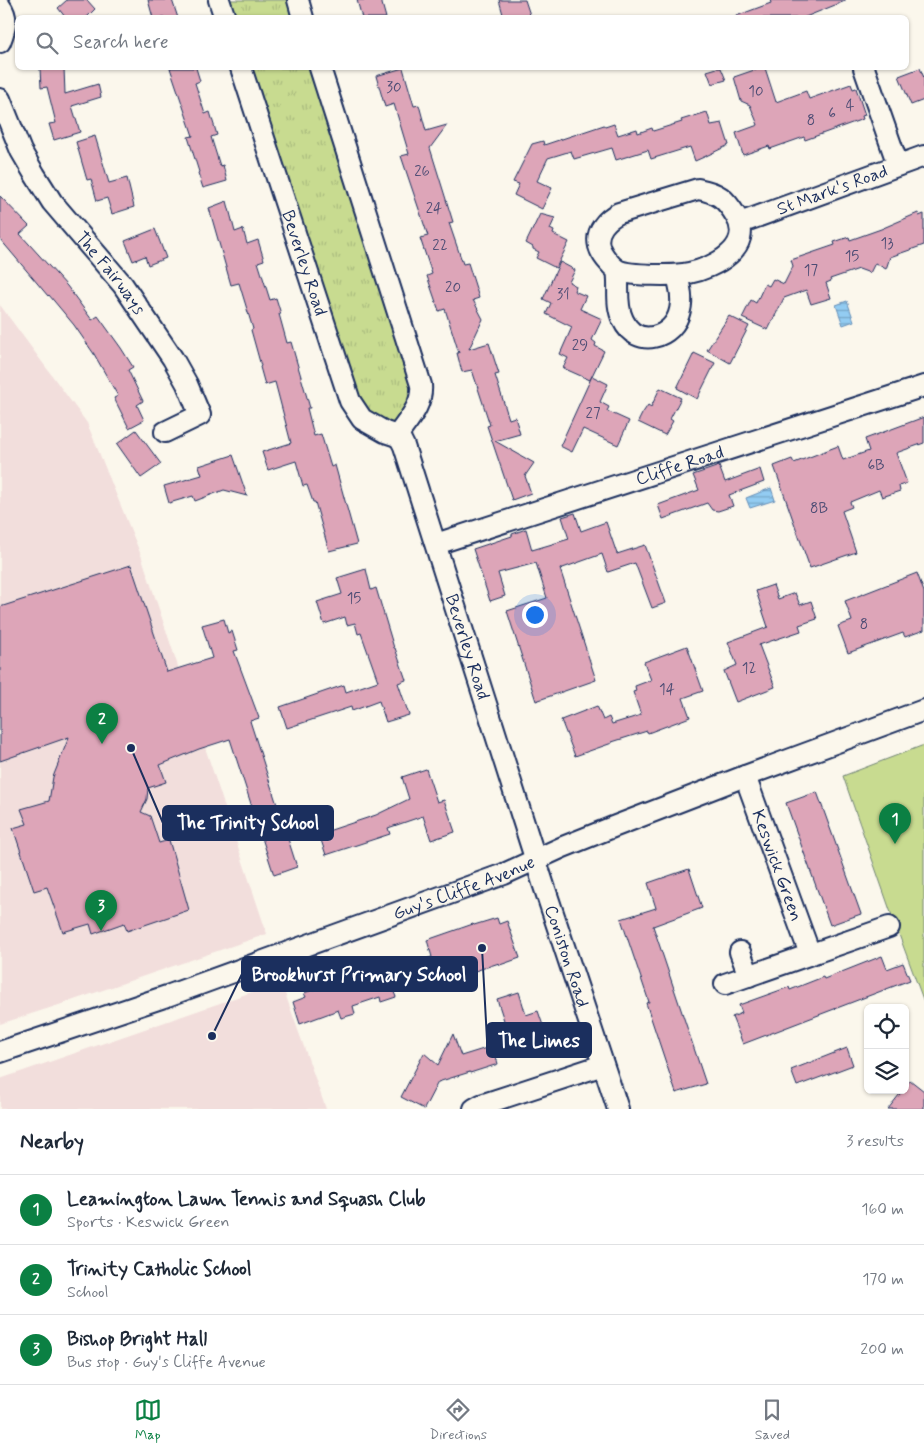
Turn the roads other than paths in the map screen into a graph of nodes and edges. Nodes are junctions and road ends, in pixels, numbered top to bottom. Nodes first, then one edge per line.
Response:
1 (7, 0) edge
2 (219, 0) edge
3 (298, 0) edge
4 (0, 6) edge
5 (224, 15) edge
6 (303, 15) edge
7 (0, 42) edge
8 (242, 70) edge
9 (321, 70) edge
10 (865, 70) edge
11 (0, 99) edge
12 (924, 156) edge
13 (898, 165) junction
14 (740, 223) junction
15 (617, 270) junction
16 (677, 275) junction
17 (924, 386) edge
18 (165, 432) dead end
19 (397, 436) junction
20 (436, 544) junction
21 (924, 710) edge
22 (745, 776) junction
23 (536, 859) junction
24 (889, 927) dead end
25 (740, 952) dead end
26 (810, 954) junction
27 (749, 976) junction
28 (725, 984) dead end
29 (0, 1052) edge
30 (603, 1065) junction
31 (496, 1105) edge
32 (474, 1109) edge
33 (618, 1109) edge

1 - 4 street
2 - 5 street
3 - 6 street
4 - 7 street
8 - 19 street, Beverley Road
9 - 19 street
10 - 13 street
11 - 18 street, The Fairways
12 - 13 street, St Mark's Road
13 - 14 street, St Mark's Road
14 - 15 street
14 - 16 street
15 - 16 street
15 - 16 street
17 - 20 street, Cliffe Road
19 - 20 street, Beverley Road
20 - 23 street, Beverley Road
21 - 22 street, Guy's Cliffe Avenue
22 - 23 street, Guy's Cliffe Avenue
22 - 26 street, Keswick Green
23 - 29 street, Guy's Cliffe Avenue
23 - 30 street, Coniston Road
24 - 26 street
25 - 27 street
26 - 27 street
27 - 28 street
30 - 31 street
30 - 33 street, Coniston Road
31 - 32 street

